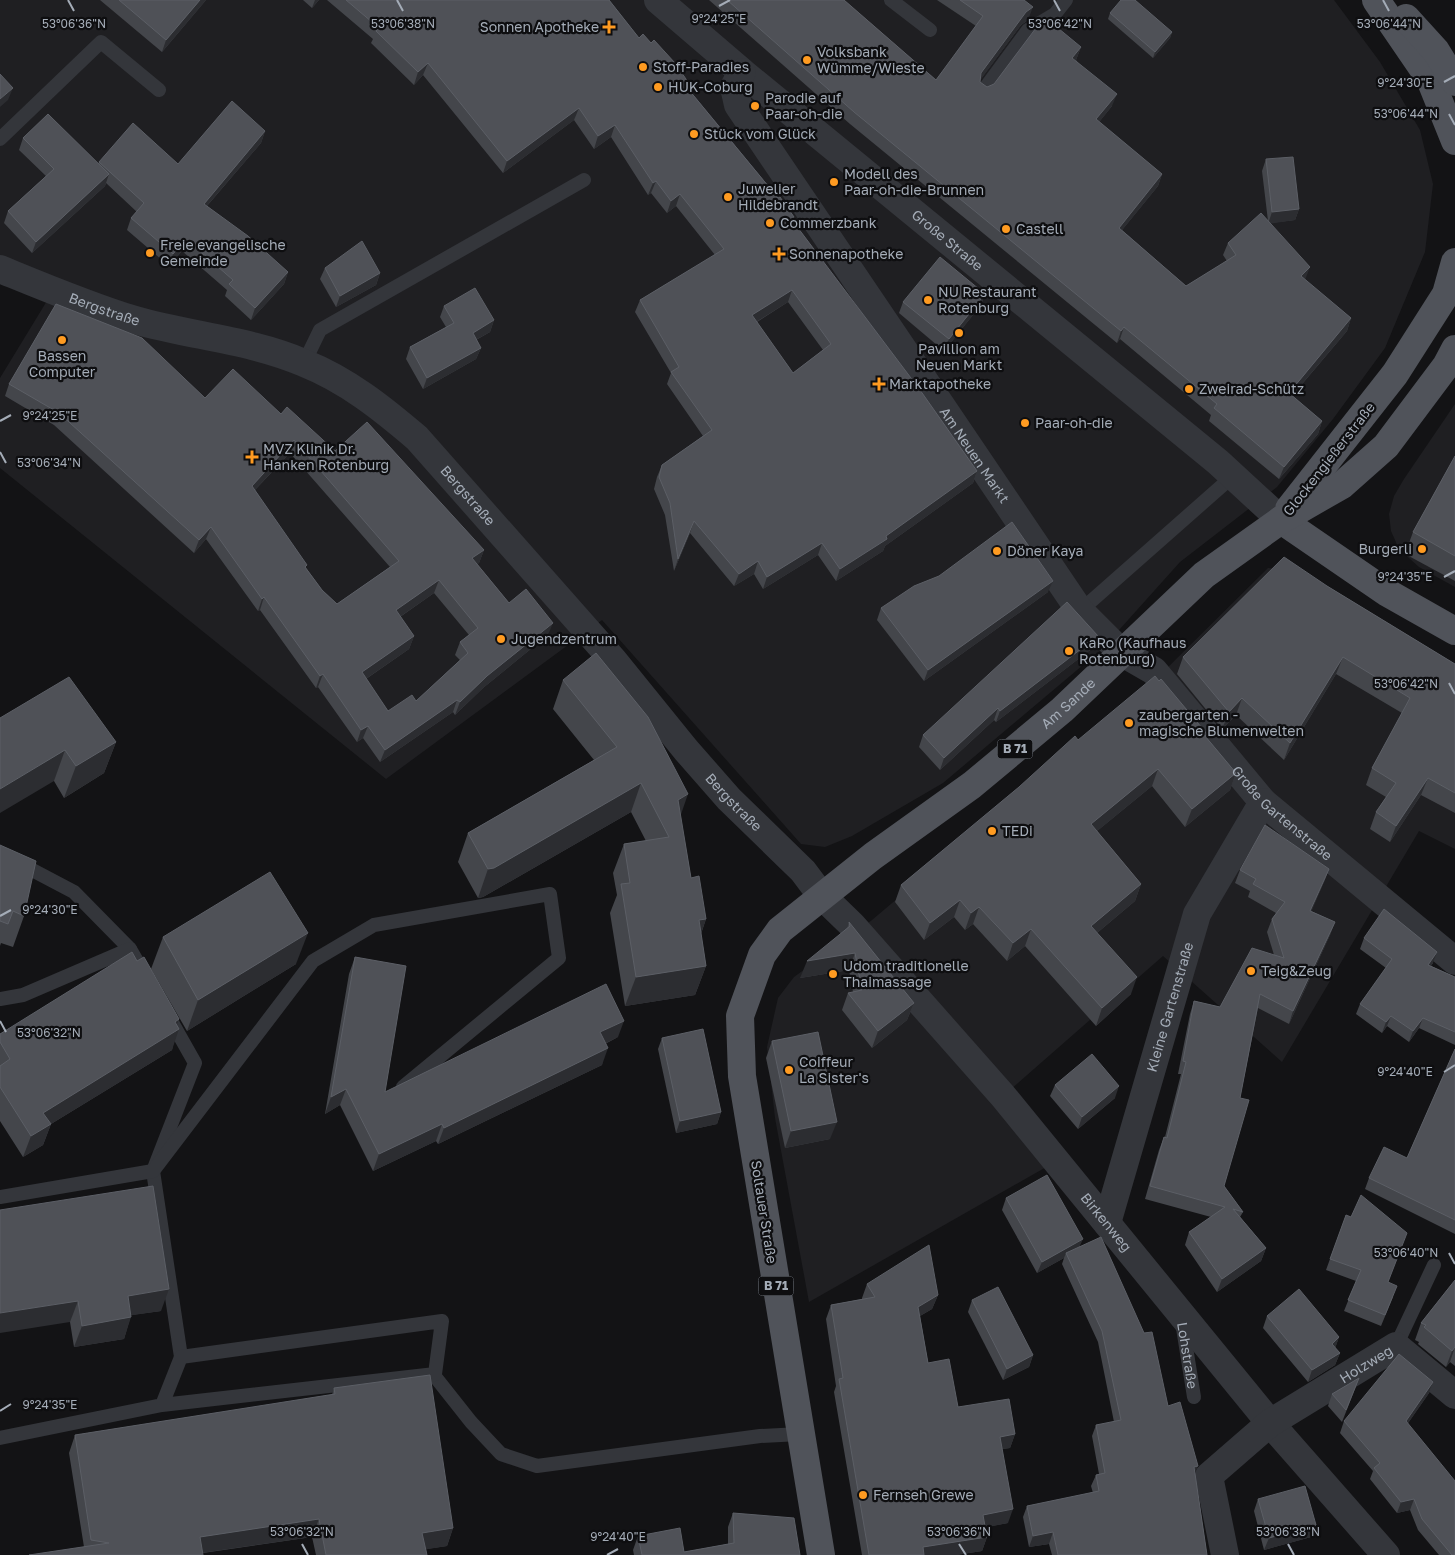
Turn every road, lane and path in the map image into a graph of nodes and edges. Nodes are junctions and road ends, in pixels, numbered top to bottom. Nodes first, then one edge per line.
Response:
1 (658, 0) edge
2 (891, 0) edge
3 (1066, 0) edge
4 (1376, 0) edge
5 (1390, 0) edge
6 (930, 30) dead end
7 (742, 72) junction
8 (1455, 82) edge
9 (159, 90) dead end
10 (983, 91) edge
11 (0, 138) edge
12 (1455, 141) edge
13 (584, 180) dead end
14 (1455, 262) edge
15 (0, 269) edge
16 (1455, 349) edge
17 (304, 363) junction
18 (1233, 476) junction
19 (1281, 520) junction
20 (1080, 611) junction
21 (1455, 631) edge
22 (1121, 652) junction
23 (1263, 802) junction
24 (0, 853) edge
25 (821, 895) junction
26 (130, 949) junction
27 (1455, 961) edge
28 (149, 982) edge
29 (0, 999) edge
30 (163, 1006) edge
31 (403, 1087) edge
32 (153, 1171) junction
33 (0, 1197) edge
34 (1108, 1224) junction
35 (1434, 1265) dead end
36 (1180, 1314) junction
37 (1396, 1346) junction
38 (181, 1357) junction
39 (433, 1374) junction
40 (1455, 1395) edge
41 (1194, 1397) dead end
42 (162, 1405) junction
43 (1270, 1423) junction
44 (800, 1434) junction
45 (0, 1438) edge
46 (821, 1555) edge
47 (1226, 1555) edge
48 (1386, 1555) edge

1 - 7 street, Große Straße
2 - 6 lane
3 - 10 lane
4 - 12 main road
5 - 8 main road
7 - 18 street, Große Straße
7 - 20 street, Am Neuen Markt
9 - 11 lane
13 - 17 lane
14 - 19 main road, Glockengießerstraße
15 - 17 street, Bergstraße
16 - 19 main road, Glockengießerstraße
17 - 25 street, Bergstraße
18 - 19 street, Große Straße
18 - 20 lane
19 - 21 main road
19 - 22 main road, Am Sande / B 71
20 - 22 street, Am Neuen Markt
22 - 23 street, Große Gartenstraße
22 - 25 main road, Am Sande / B 71
23 - 27 street, Große Gartenstraße
23 - 34 street, Kleine Gartenstraße
24 - 26 lane
25 - 34 street, Birkenweg
25 - 44 main road, Soltauer Straße / B 71
26 - 28 lane
26 - 29 lane
30 - 32 lane
31 - 32 lane
32 - 33 lane
32 - 38 lane
34 - 36 street, Birkenweg
35 - 37 lane
36 - 41 lane, Lohstraße
36 - 43 street, Birkenweg
37 - 40 street, Holzweg
37 - 43 street, Holzweg
38 - 39 lane
38 - 42 lane
39 - 42 lane
39 - 44 lane
42 - 45 lane
43 - 47 street
43 - 48 street, Birkenweg
44 - 46 main road, Soltauer Straße / B 71

